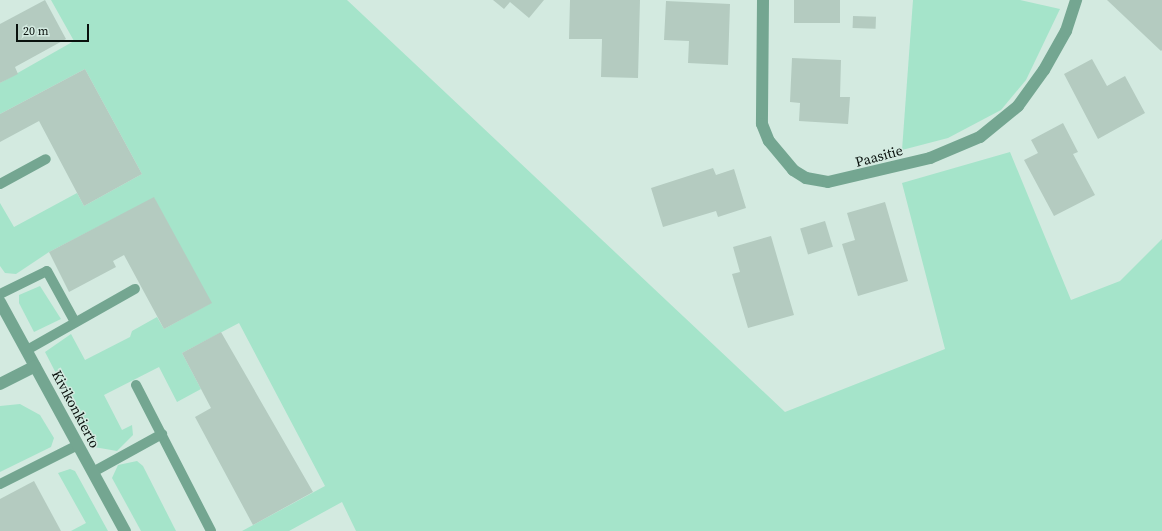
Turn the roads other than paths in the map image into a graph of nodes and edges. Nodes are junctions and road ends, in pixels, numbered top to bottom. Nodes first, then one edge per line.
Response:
1 (763, 0) edge
2 (1076, 0) edge
3 (46, 159) dead end
4 (0, 184) edge
5 (135, 289) dead end
6 (0, 294) edge
7 (0, 302) edge
8 (76, 322) junction
9 (27, 350) junction
10 (35, 366) junction
11 (0, 384) edge
12 (136, 385) dead end
13 (162, 434) junction
14 (78, 445) junction
15 (93, 472) junction
16 (0, 484) edge
17 (124, 531) edge
18 (211, 531) edge

1 - 2 street, Paasitie
3 - 4 lane
5 - 8 lane
6 - 8 lane
7 - 9 street, Kivikonkierto
8 - 9 lane
9 - 10 street, Kivikonkierto
10 - 11 street
10 - 14 street, Kivikonkierto
12 - 13 lane
13 - 15 lane
13 - 18 lane
14 - 15 street, Kivikonkierto
14 - 16 lane
15 - 17 street, Kivikonkierto

